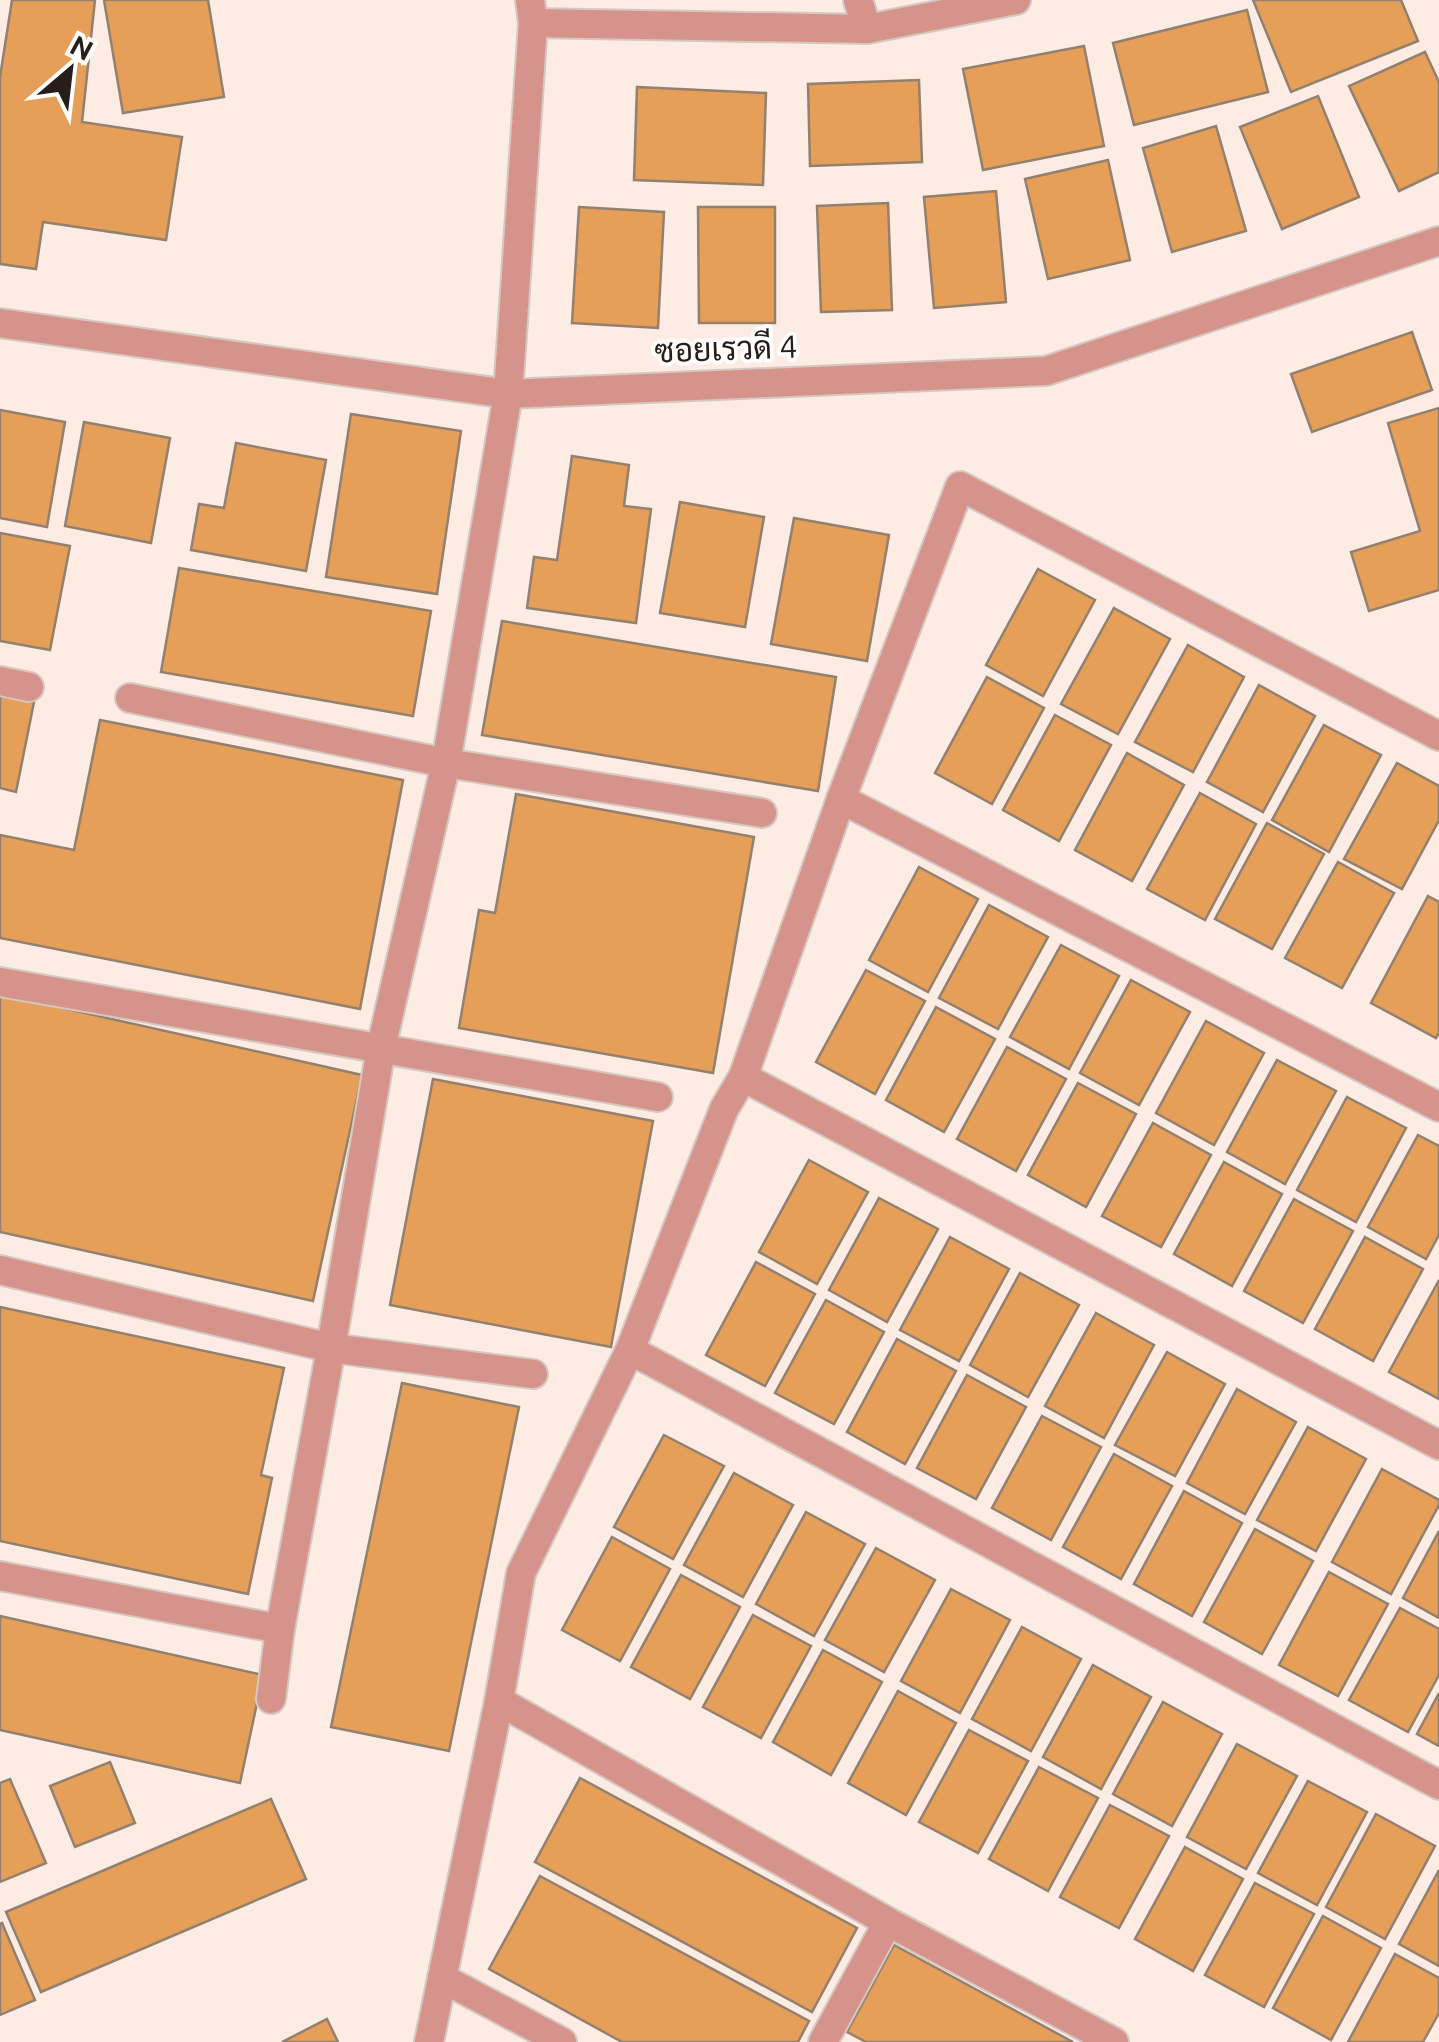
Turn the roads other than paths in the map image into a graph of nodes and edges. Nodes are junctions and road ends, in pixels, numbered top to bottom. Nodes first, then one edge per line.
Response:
1 (858, 0) edge
2 (1016, 0) edge
3 (531, 12) edge
4 (867, 29) junction
5 (1439, 242) edge
6 (0, 322) edge
7 (508, 394) junction
8 (0, 681) edge
9 (29, 686) dead end
10 (130, 698) dead end
11 (1439, 736) edge
12 (446, 763) junction
13 (841, 799) junction
14 (762, 813) dead end
15 (0, 982) edge
16 (380, 1048) junction
17 (743, 1077) junction
18 (658, 1097) dead end
19 (1439, 1107) edge
20 (0, 1270) edge
21 (330, 1348) junction
22 (630, 1350) junction
23 (533, 1374) dead end
24 (1439, 1446) edge
25 (0, 1576) edge
26 (280, 1629) junction
27 (271, 1700) dead end
28 (498, 1701) junction
29 (1439, 1786) edge
30 (888, 1922) junction
31 (442, 1978) junction
32 (429, 2042) edge
33 (562, 2042) edge
34 (823, 2042) edge
35 (1114, 2042) edge

1 - 4 street
2 - 4 street
3 - 4 street
3 - 7 street
5 - 7 street, ซอยเรวดี 4
6 - 7 street, ซอยเรวดี 4
7 - 12 street
8 - 9 street
10 - 12 street
11 - 13 street
12 - 14 street
12 - 16 street
13 - 17 street
13 - 19 street
15 - 16 street
16 - 18 street
16 - 21 street
17 - 22 street
17 - 24 street
20 - 21 street
21 - 23 street
21 - 26 street
22 - 28 street
22 - 29 street
25 - 26 street
26 - 27 street
28 - 30 street
28 - 31 street
30 - 34 street
30 - 35 street
31 - 32 street
31 - 33 street

